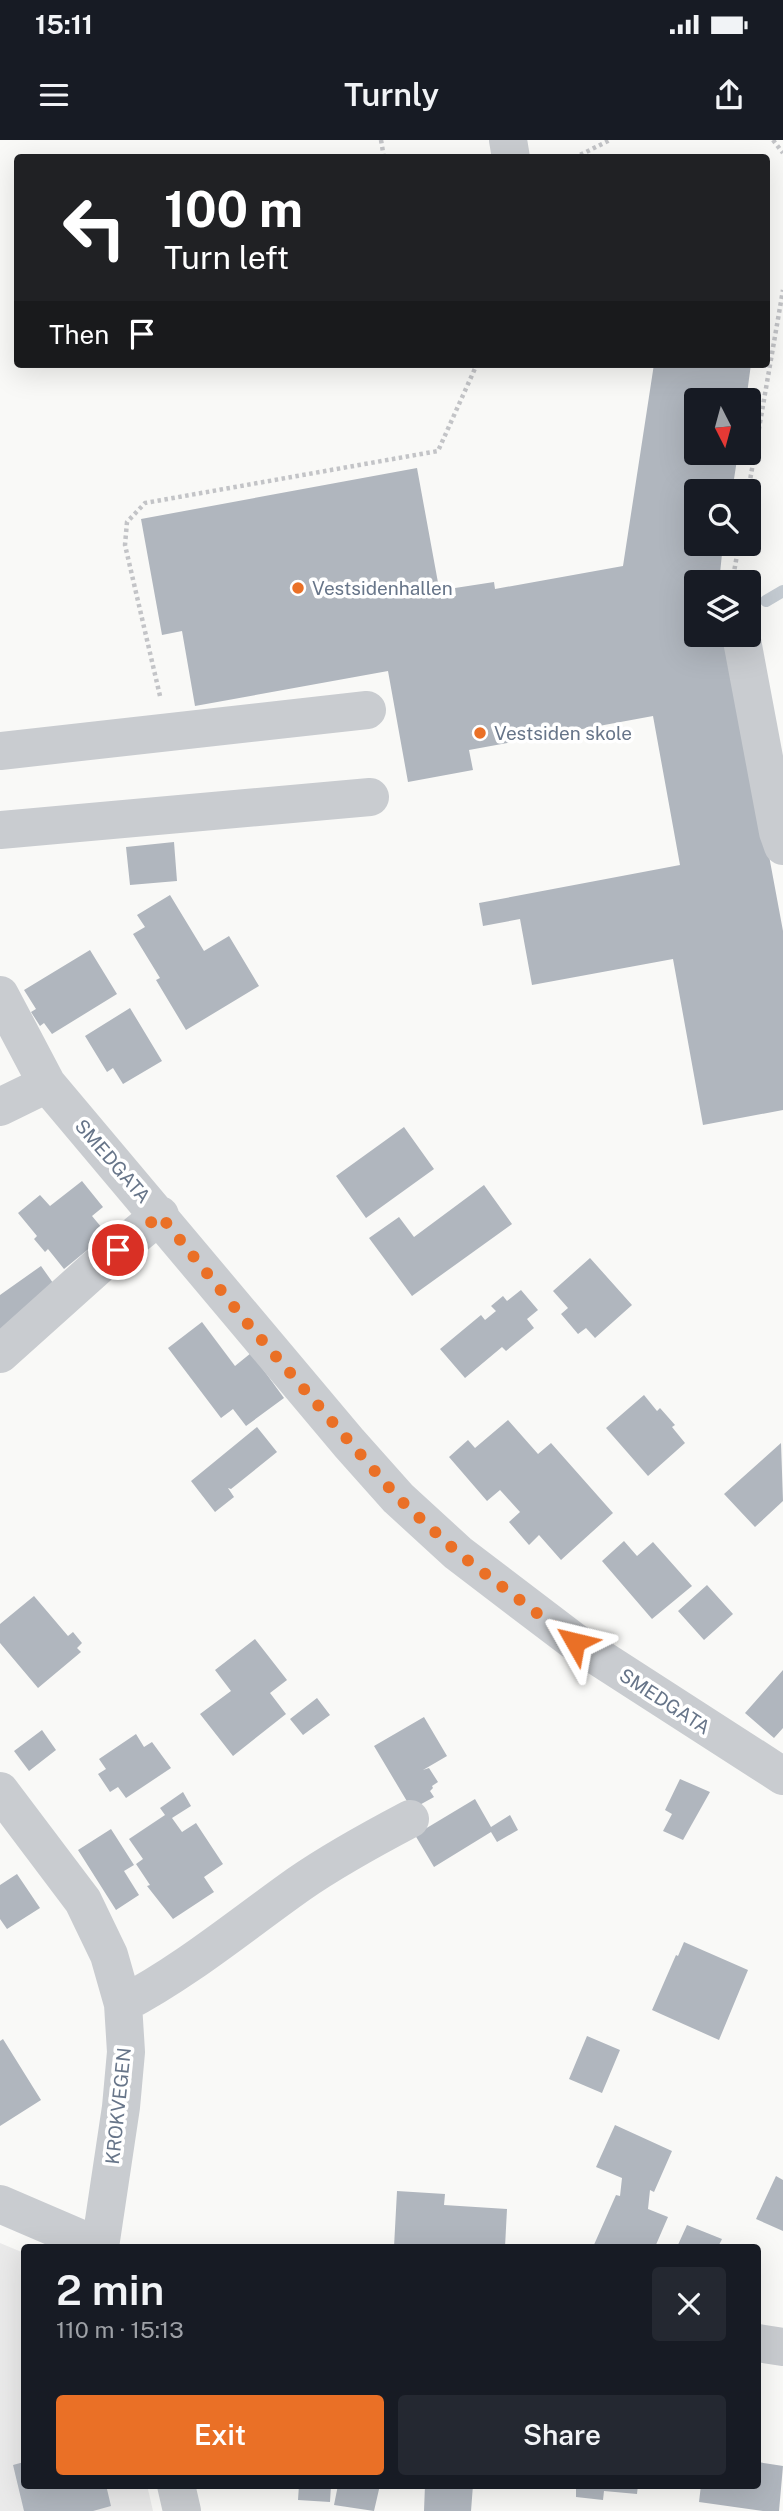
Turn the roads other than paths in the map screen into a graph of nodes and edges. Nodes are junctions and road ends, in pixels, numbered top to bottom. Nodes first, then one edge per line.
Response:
1 (743, 647) edge
2 (367, 710) dead end
3 (0, 751) edge
4 (370, 797) dead end
5 (0, 830) edge
6 (783, 846) edge
7 (0, 995) edge
8 (47, 1084) junction
9 (0, 1107) edge
10 (160, 1215) junction
11 (0, 1353) edge
12 (783, 1776) edge
13 (0, 1791) edge
14 (410, 1819) dead end
15 (123, 2004) junction
16 (0, 2204) edge
17 (93, 2244) edge
18 (100, 2244) edge
19 (761, 2343) edge
20 (783, 2347) edge
21 (177, 2489) edge
22 (182, 2511) edge

1 - 6 street
2 - 3 street
4 - 5 street
7 - 8 street, SMEDGATA
8 - 9 street
8 - 10 street, SMEDGATA
10 - 11 street
10 - 12 street, SMEDGATA
13 - 15 street, KROKVEGEN
14 - 15 street
15 - 18 street, KROKVEGEN
16 - 17 street
19 - 20 street
21 - 22 street

